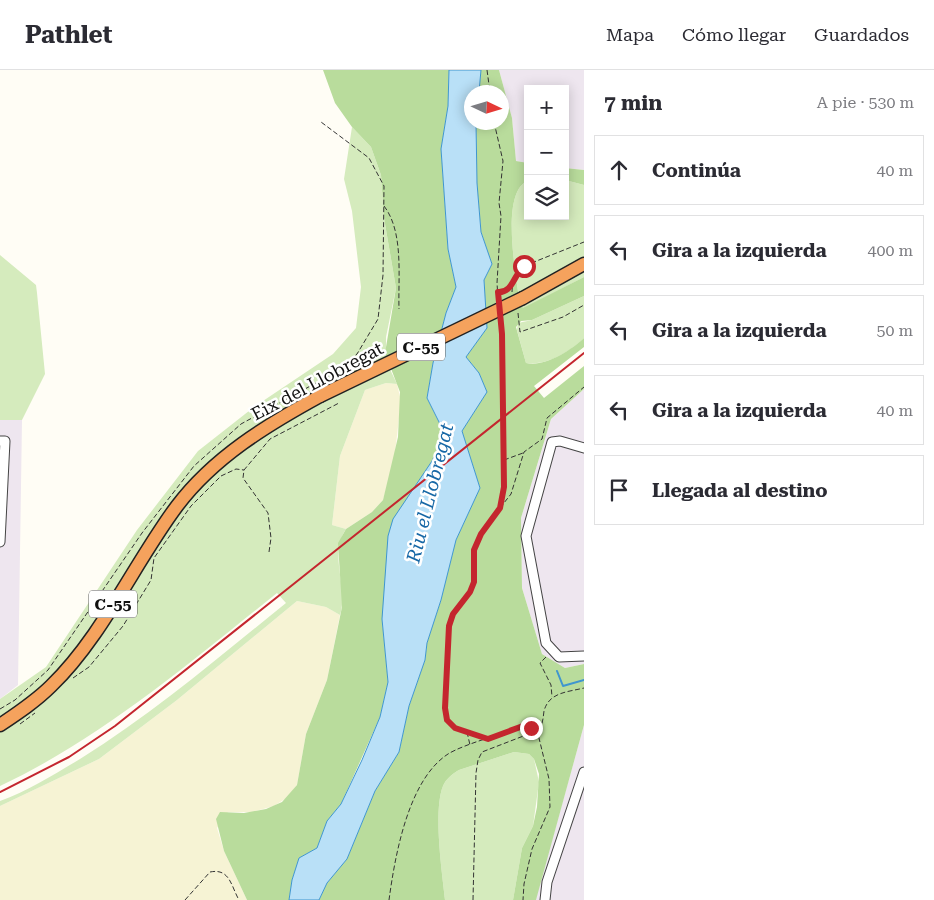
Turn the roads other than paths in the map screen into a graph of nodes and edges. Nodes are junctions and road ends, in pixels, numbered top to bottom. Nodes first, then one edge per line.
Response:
1 (584, 264) edge
2 (0, 441) edge
3 (584, 448) edge
4 (0, 542) edge
5 (584, 656) edge
6 (0, 725) edge
7 (584, 772) edge
8 (545, 900) edge

1 - 6 highway, Eix del Llobregat / C-55, bridge
2 - 4 lane
3 - 5 lane
7 - 8 lane

